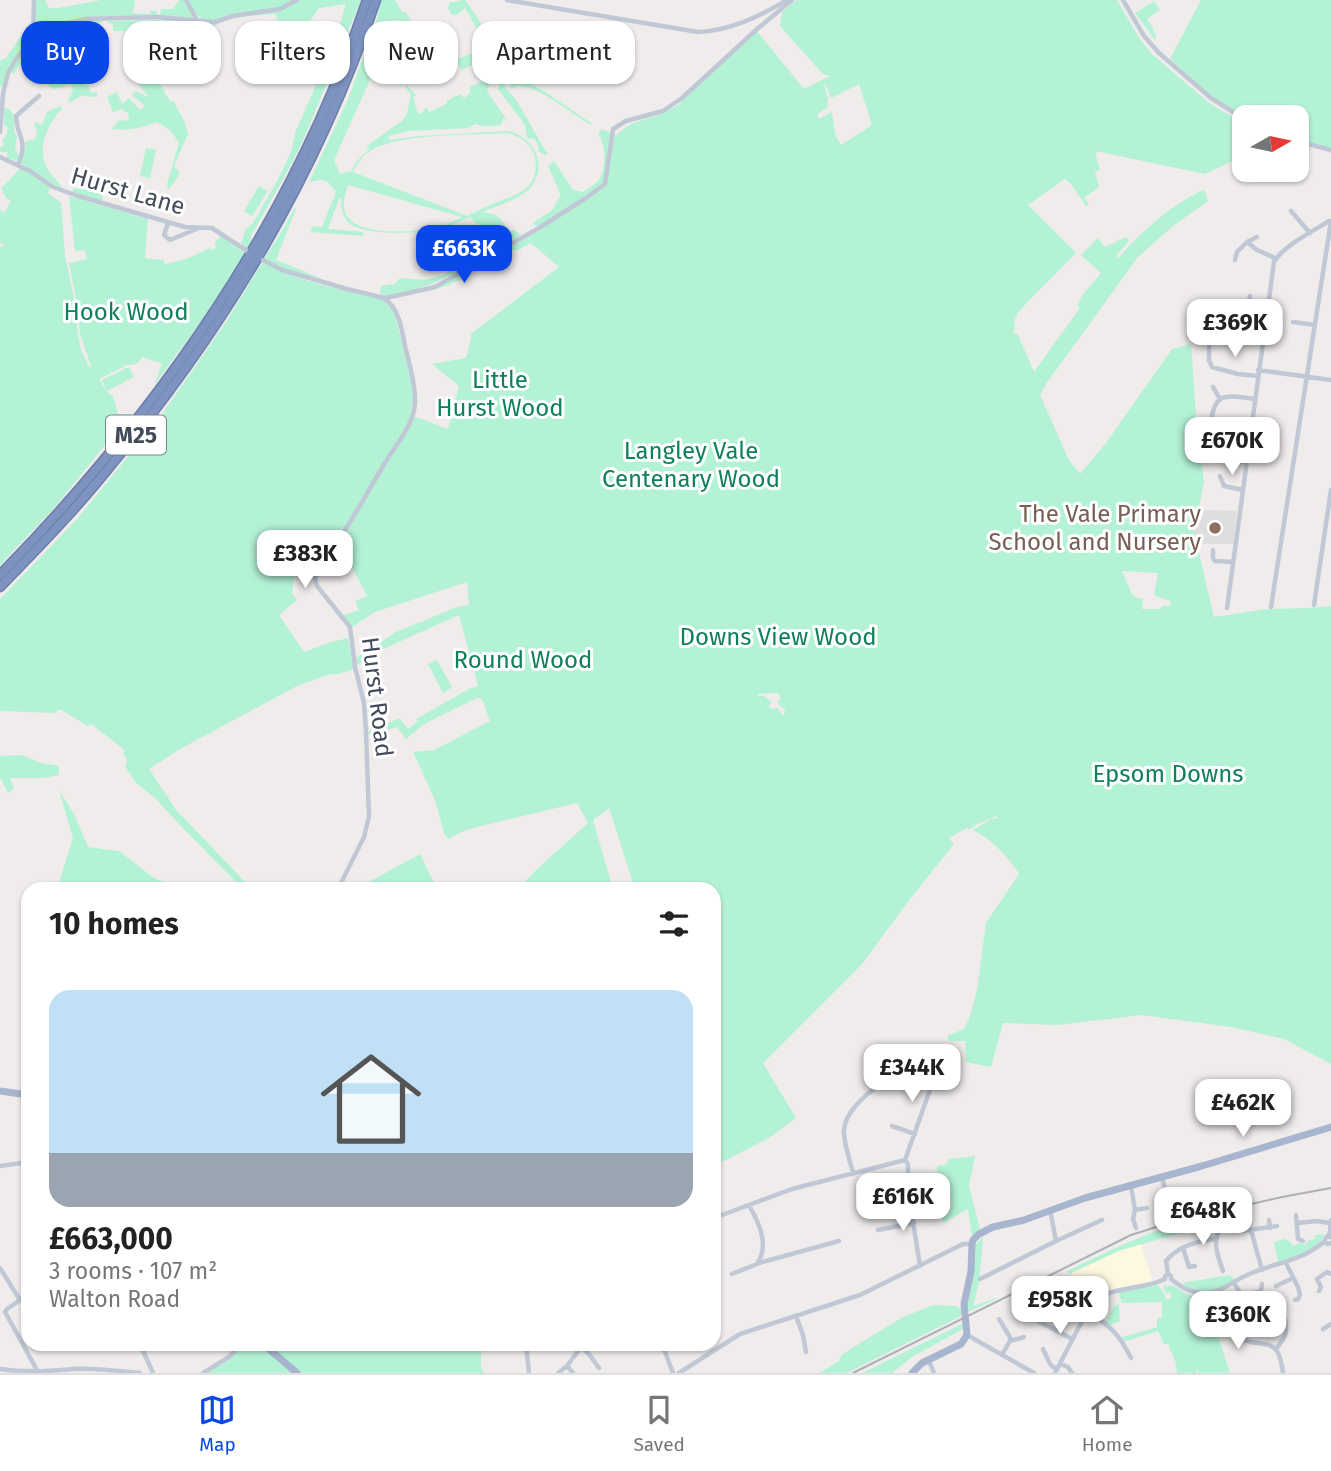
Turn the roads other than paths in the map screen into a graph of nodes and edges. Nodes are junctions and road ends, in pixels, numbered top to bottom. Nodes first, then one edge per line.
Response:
1 (34, 0) edge
2 (186, 0) edge
3 (297, 0) edge
4 (367, 0) edge
5 (376, 0) edge
6 (507, 0) edge
7 (789, 0) edge
8 (1123, 0) edge
9 (197, 20) junction
10 (33, 21) edge
11 (77, 21) edge
12 (21, 53) edge
13 (39, 96) dead end
14 (1232, 112) edge
15 (0, 132) edge
16 (1309, 144) edge
17 (1331, 150) edge
18 (0, 157) edge
19 (18, 165) junction
20 (1291, 211) dead end
21 (1331, 221) edge
22 (168, 223) junction
23 (200, 228) junction
24 (1310, 233) junction
25 (1257, 237) dead end
26 (1247, 242) junction
27 (247, 251) dead end
28 (1275, 258) junction
29 (263, 260) dead end
30 (1235, 260) dead end
31 (395, 296) junction
32 (1250, 296) dead end
33 (384, 298) junction
34 (1250, 305) junction
35 (393, 306) junction
36 (1267, 307) junction
37 (1248, 315) dead end
38 (1293, 322) dead end
39 (1315, 325) junction
40 (1246, 333) dead end
41 (1263, 335) junction
42 (1209, 346) dead end
43 (1258, 373) junction
44 (1307, 376) junction
45 (1331, 380) edge
46 (1213, 387) dead end
47 (1255, 398) junction
48 (1220, 399) junction
49 (1210, 429) dead end
50 (1214, 450) dead end
51 (1247, 462) junction
52 (1222, 483) dead end
53 (1243, 490) junction
54 (1331, 490) edge
55 (1213, 550) dead end
56 (1233, 562) junction
57 (0, 575) edge
58 (0, 587) edge
59 (1314, 605) dead end
60 (1271, 607) dead end
61 (1227, 608) dead end
62 (342, 882) edge
63 (942, 1056) dead end
64 (890, 1081) dead end
65 (0, 1091) edge
66 (21, 1094) edge
67 (892, 1126) dead end
68 (1331, 1127) edge
69 (915, 1133) junction
70 (905, 1160) junction
71 (21, 1163) edge
72 (0, 1166) edge
73 (853, 1173) junction
74 (1162, 1177) junction
75 (1131, 1186) junction
76 (1190, 1201) dead end
77 (749, 1205) junction
78 (1147, 1208) dead end
79 (1050, 1210) junction
80 (1135, 1210) junction
81 (721, 1215) edge
82 (1296, 1215) dead end
83 (1102, 1220) dead end
84 (1269, 1220) dead end
85 (1331, 1221) edge
86 (914, 1223) junction
87 (1297, 1223) junction
88 (1277, 1226) dead end
89 (1270, 1227) junction
90 (1136, 1228) dead end
91 (1220, 1229) dead end
92 (878, 1230) dead end
93 (1251, 1230) junction
94 (1242, 1231) dead end
95 (1329, 1236) edge
96 (1215, 1239) junction
97 (839, 1241) dead end
98 (1056, 1241) junction
99 (1303, 1241) dead end
100 (1324, 1242) junction
101 (1331, 1243) edge
102 (972, 1244) junction
103 (1183, 1248) junction
104 (764, 1250) junction
105 (775, 1258) junction
106 (1286, 1263) junction
107 (757, 1264) junction
108 (1322, 1264) dead end
109 (920, 1266) junction
110 (1195, 1266) dead end
111 (0, 1268) edge
112 (1262, 1270) junction
113 (1223, 1271) dead end
114 (1329, 1273) edge
115 (732, 1274) dead end
116 (3, 1276) edge
117 (1168, 1278) junction
118 (1293, 1278) junction
119 (980, 1279) dead end
120 (1100, 1279) dead end
121 (1234, 1283) junction
122 (1262, 1284) dead end
123 (1276, 1286) dead end
124 (1073, 1288) dead end
125 (1261, 1291) junction
126 (1319, 1291) dead end
127 (1242, 1296) junction
128 (1022, 1297) dead end
129 (1096, 1298) junction
130 (20, 1300) joint
131 (1295, 1300) dead end
132 (1266, 1302) dead end
133 (1240, 1307) dead end
134 (1087, 1312) junction
135 (1264, 1314) dead end
136 (796, 1316) junction
137 (1084, 1318) junction
138 (999, 1319) dead end
139 (1285, 1319) dead end
140 (1330, 1322) edge
141 (1323, 1329) dead end
142 (967, 1335) junction
143 (1022, 1338) dead end
144 (1072, 1339) junction
145 (21, 1341) edge
146 (1010, 1341) junction
147 (721, 1346) edge
148 (1043, 1349) dead end
149 (1276, 1349) junction
150 (26, 1351) edge
151 (143, 1351) edge
152 (235, 1351) edge
153 (271, 1351) edge
154 (526, 1351) edge
155 (578, 1351) edge
156 (586, 1351) edge
157 (665, 1351) edge
158 (713, 1351) edge
159 (806, 1352) dead end
160 (1002, 1354) junction
161 (1131, 1358) dead end
162 (929, 1361) junction
163 (1060, 1364) junction
164 (567, 1366) junction
165 (599, 1368) dead end
166 (0, 1369) edge
167 (38, 1372) edge
168 (1056, 1372) edge
169 (141, 1373) edge
170 (153, 1373) edge
171 (203, 1373) edge
172 (297, 1373) edge
173 (528, 1373) edge
174 (558, 1373) edge
175 (573, 1373) edge
176 (673, 1373) edge
177 (679, 1373) edge
178 (912, 1373) edge
179 (934, 1373) edge
180 (1034, 1373) edge
181 (1072, 1373) edge
182 (1283, 1373) edge

1 - 10 street
2 - 9 street
3 - 9 street
4 - 57 highway, M25
5 - 58 highway, M25
6 - 7 street
7 - 31 street
8 - 14 street
9 - 11 street
12 - 15 street
13 - 19 street
16 - 17 street
18 - 19 street, Hurst Lane
19 - 22 street, Hurst Lane
20 - 24 street
21 - 24 street
21 - 39 street
22 - 23 street, Hurst Lane
22 - 23 street
23 - 27 street, Hurst Lane
24 - 28 street
25 - 26 street
26 - 28 street
26 - 30 street
28 - 36 street
29 - 33 street
31 - 33 street
31 - 35 street
32 - 34 street
33 - 35 street
34 - 36 street
34 - 37 street
35 - 62 street, Hurst Road
36 - 41 street
38 - 39 street
39 - 44 street
40 - 41 street
41 - 43 street
42 - 43 street
43 - 44 street
43 - 47 street
44 - 45 street
44 - 60 street
46 - 48 street
47 - 48 street
47 - 51 street
48 - 49 street
50 - 51 street
51 - 53 street
52 - 53 street
53 - 56 street
54 - 59 street
55 - 56 street
56 - 61 street
63 - 69 street
64 - 73 street
65 - 66 main road
67 - 69 street
68 - 74 main road
69 - 70 street
70 - 73 street
70 - 86 street
71 - 72 street
73 - 77 street
74 - 75 main road
74 - 76 street
75 - 79 main road
75 - 80 street
77 - 81 street
77 - 104 street
78 - 80 street
79 - 98 street
79 - 102 main road
80 - 90 street
82 - 87 street
83 - 98 street
84 - 89 street
85 - 87 street
85 - 95 street
86 - 92 street
86 - 109 street
87 - 99 street
88 - 89 street
89 - 93 street
91 - 96 street
93 - 94 street
93 - 112 street
95 - 100 street
96 - 103 street
96 - 113 street
97 - 105 street
98 - 119 street
100 - 101 street
100 - 106 street
102 - 109 street
102 - 142 main road
103 - 110 street
103 - 117 street
104 - 105 street
104 - 107 street
105 - 107 street
106 - 112 street
106 - 118 street
107 - 115 street
108 - 114 street
109 - 136 street
111 - 116 street
112 - 121 street
114 - 126 street
116 - 130 street
117 - 121 street
117 - 129 street
118 - 123 street
118 - 131 street
120 - 129 street
121 - 127 street
122 - 125 street
124 - 137 street
125 - 127 street
125 - 132 street
127 - 133 street
128 - 144 street
129 - 134 street
130 - 145 street
134 - 137 street
134 - 161 street
135 - 149 street
136 - 147 street
136 - 159 street
137 - 144 street
138 - 146 street
139 - 149 street
140 - 141 street
142 - 160 street
142 - 162 main road
143 - 146 street
144 - 163 street
146 - 160 street
148 - 168 street
149 - 182 street
150 - 167 street
151 - 170 street
152 - 171 street
153 - 172 main road
154 - 173 street
155 - 164 street
156 - 165 street
157 - 176 street
158 - 177 street
160 - 180 street
162 - 178 main road
162 - 179 street
163 - 168 street
163 - 181 street
164 - 174 street
164 - 175 street
166 - 167 street
167 - 169 street

